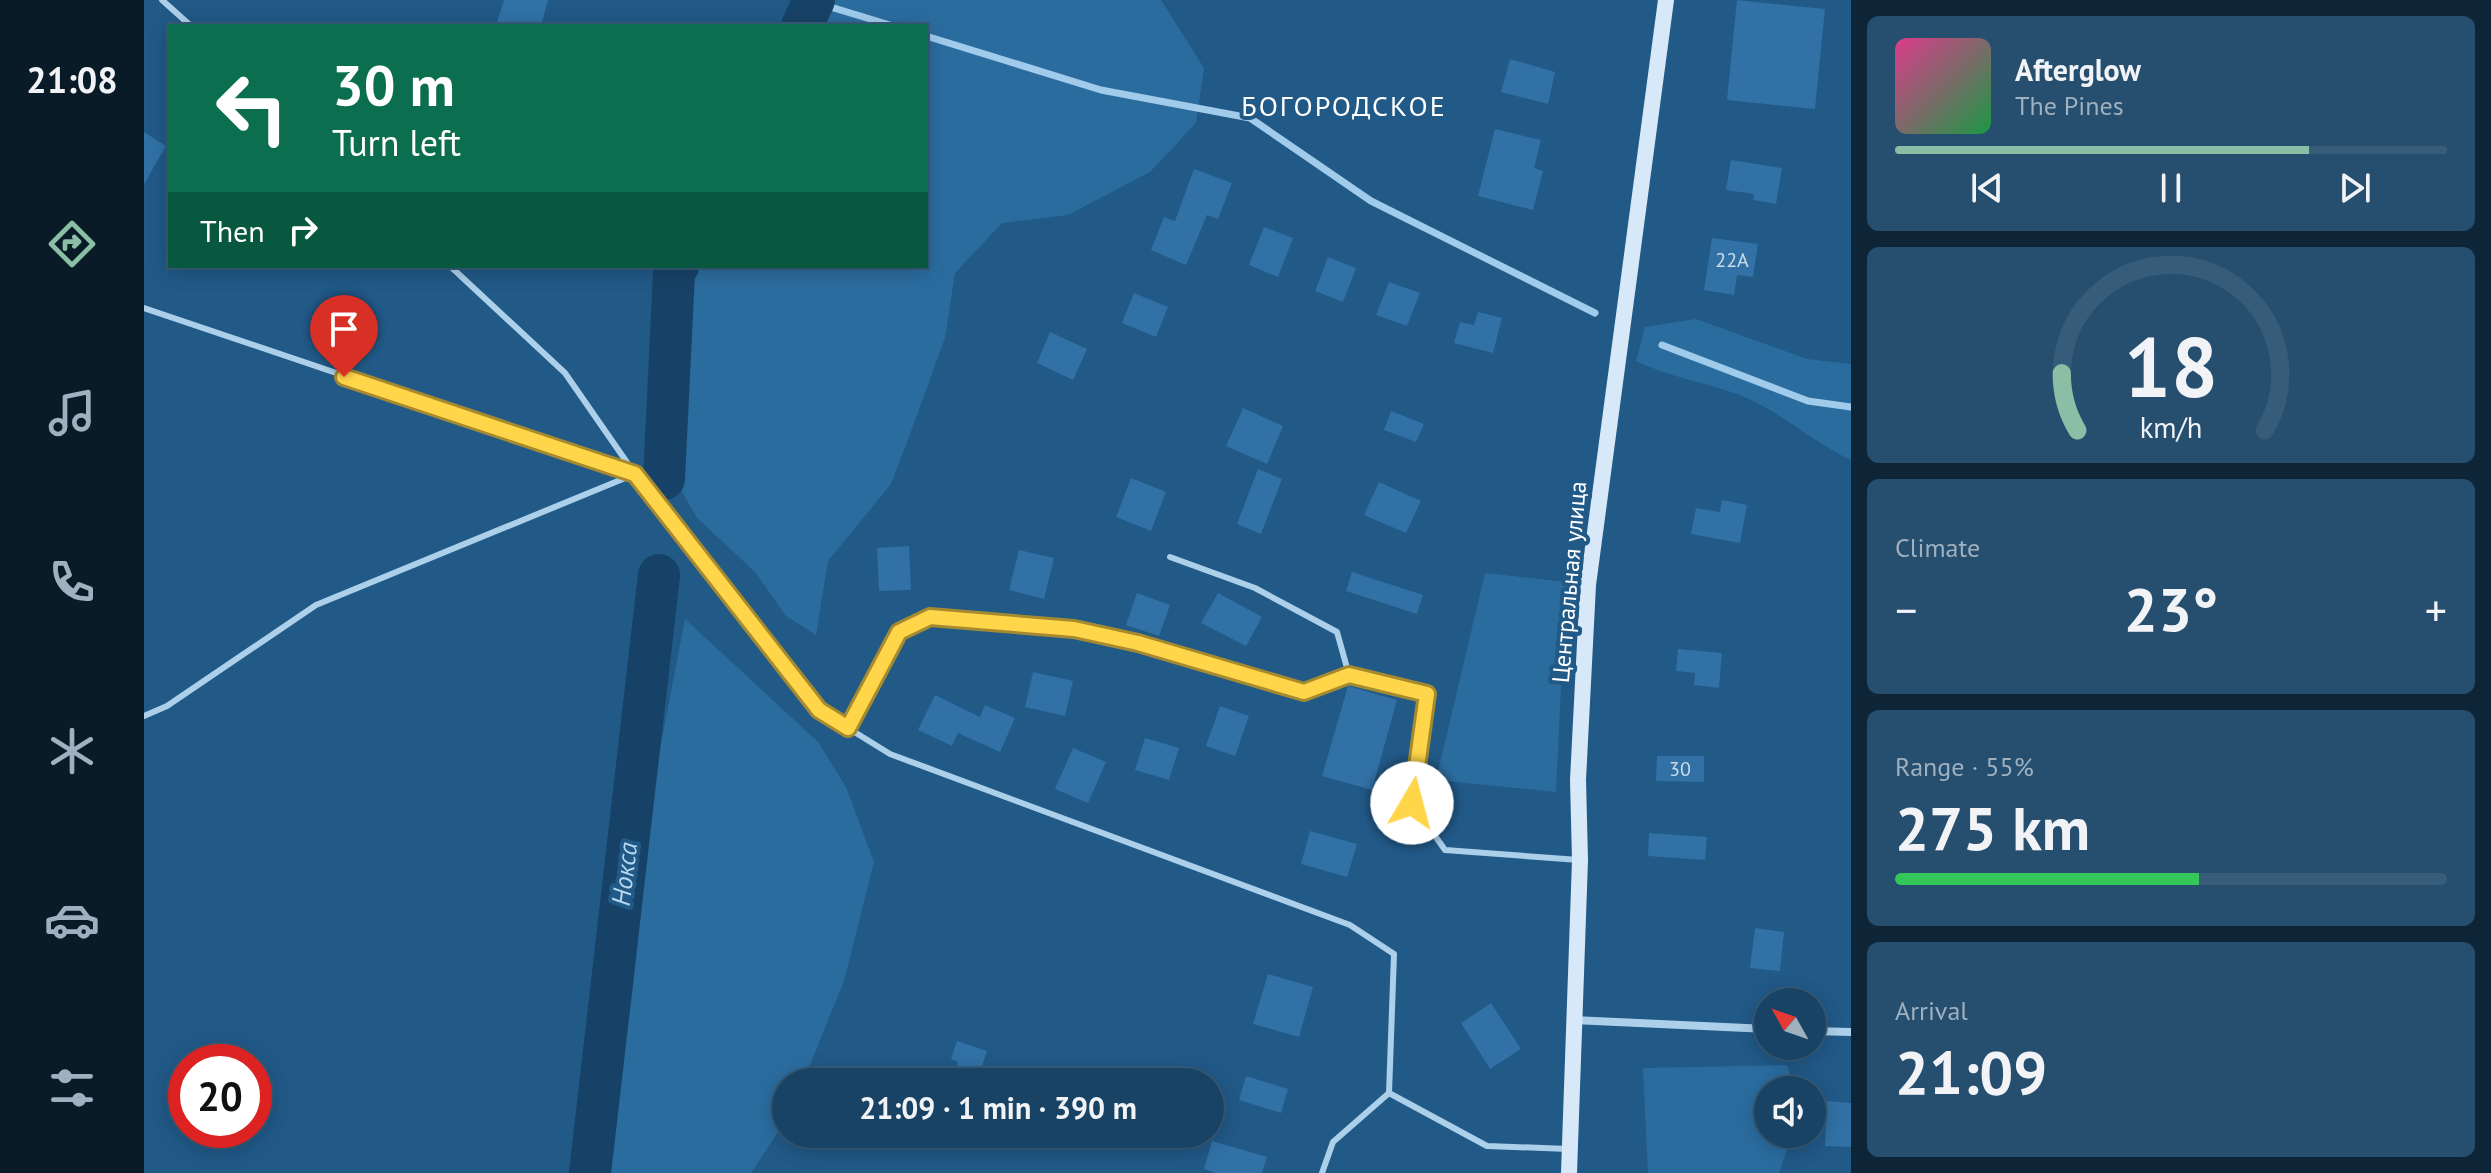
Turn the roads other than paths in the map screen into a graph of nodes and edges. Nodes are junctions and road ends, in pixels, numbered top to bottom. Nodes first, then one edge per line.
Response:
1 (162, 0) edge
2 (1666, 0) edge
3 (189, 24) edge
4 (452, 268) edge
5 (144, 308) edge
6 (635, 474) junction
7 (1170, 557) dead end
8 (1349, 675) junction
9 (144, 716) edge
10 (848, 728) junction
11 (1580, 860) junction
12 (1572, 1020) junction
13 (1754, 1028) edge
14 (1826, 1031) edge
15 (1851, 1032) edge
16 (1389, 1093) junction
17 (1569, 1149) junction
18 (1322, 1173) edge
19 (1569, 1173) edge

1 - 3 lane
2 - 11 street, Центральная улица
4 - 6 lane
5 - 6 lane
6 - 9 lane
6 - 10 lane
7 - 8 lane
8 - 10 lane
8 - 11 lane
10 - 16 lane
11 - 12 street, Центральная улица
12 - 13 street
12 - 17 street, Центральная улица
14 - 15 street
16 - 17 lane
16 - 18 lane
17 - 19 street, Центральная улица

